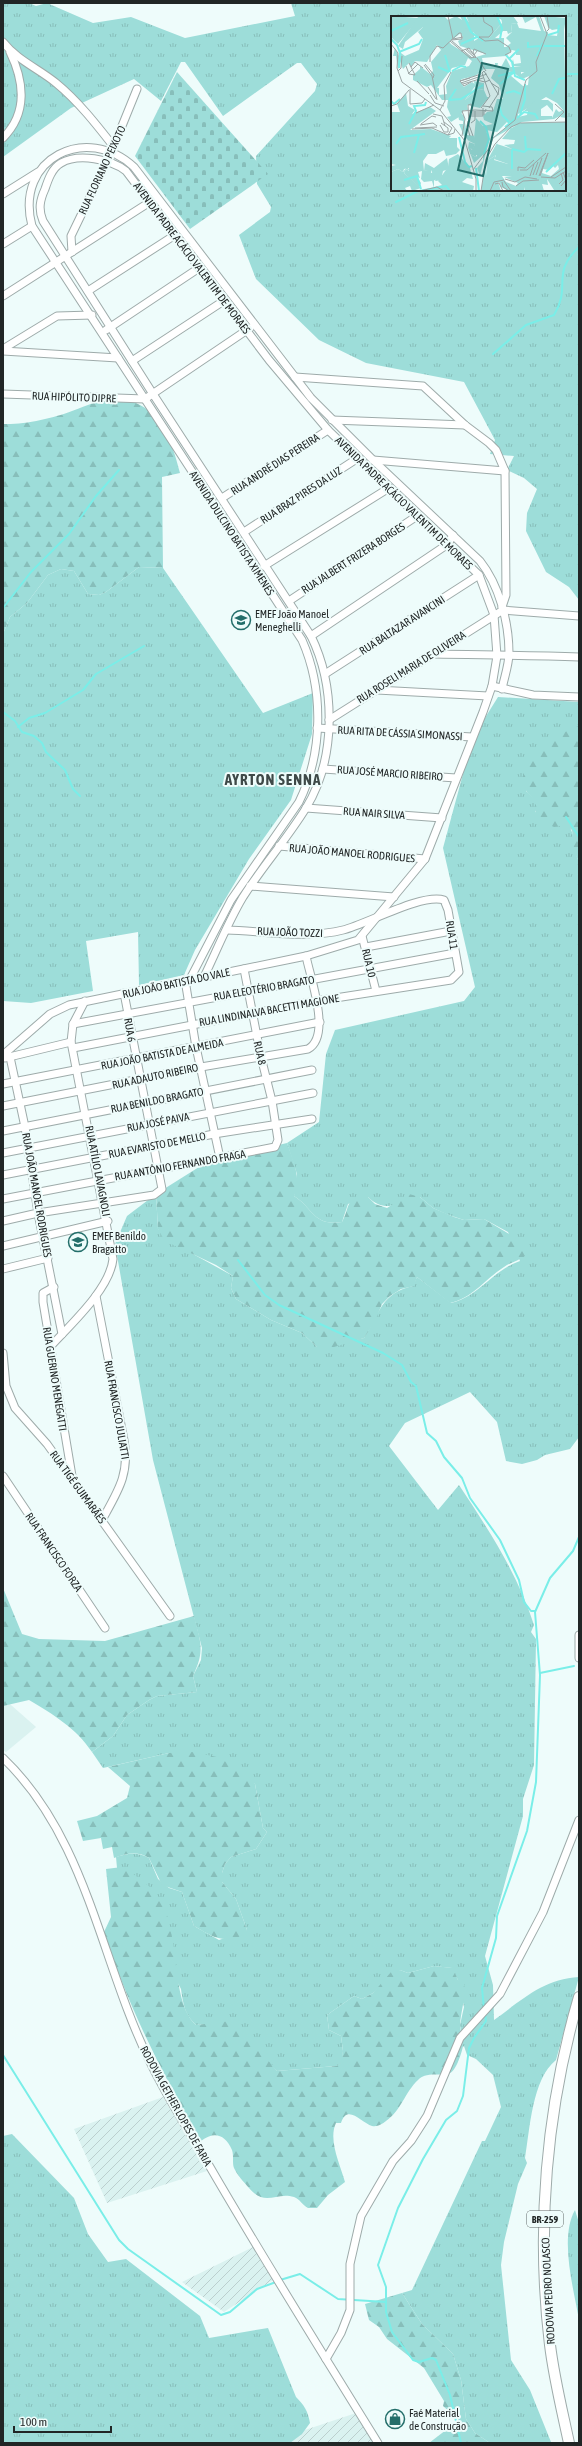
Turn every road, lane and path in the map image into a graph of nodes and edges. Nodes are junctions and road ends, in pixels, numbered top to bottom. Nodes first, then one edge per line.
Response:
1 (3, 42) edge
2 (10, 50) junction
3 (137, 89) dead end
4 (3, 138) edge
5 (112, 150) junction
6 (106, 162) junction
7 (39, 172) junction
8 (3, 194) edge
9 (158, 197) junction
10 (150, 203) junction
11 (32, 226) junction
12 (175, 235) junction
13 (3, 244) edge
14 (69, 254) junction
15 (56, 262) junction
16 (200, 268) junction
17 (88, 292) junction
18 (3, 296) edge
19 (224, 300) junction
20 (92, 315) junction
21 (255, 325) junction
22 (110, 327) junction
23 (247, 330) junction
24 (102, 332) junction
25 (3, 350) edge
26 (118, 358) junction
27 (132, 361) junction
28 (295, 377) junction
29 (3, 394) edge
30 (153, 394) junction
31 (311, 398) junction
32 (145, 399) junction
33 (304, 402) junction
34 (332, 420) junction
35 (465, 425) junction
36 (328, 430) junction
37 (358, 458) junction
38 (373, 460) junction
39 (366, 465) junction
40 (505, 471) junction
41 (388, 488) junction
42 (222, 498) junction
43 (417, 516) junction
44 (244, 532) junction
45 (453, 534) junction
46 (448, 544) junction
47 (264, 566) junction
48 (479, 576) junction
49 (289, 601) junction
50 (502, 609) junction
51 (494, 615) junction
52 (579, 616) edge
53 (311, 636) junction
54 (434, 654) junction
55 (509, 654) junction
56 (497, 656) junction
57 (579, 658) edge
58 (325, 674) junction
59 (492, 686) junction
60 (502, 689) junction
61 (377, 690) junction
62 (488, 696) junction
63 (579, 697) edge
64 (329, 720) junction
65 (317, 728) junction
66 (328, 729) junction
67 (472, 737) junction
68 (323, 769) junction
69 (456, 778) junction
70 (306, 808) junction
71 (442, 818) junction
72 (279, 846) junction
73 (425, 859) junction
74 (250, 886) junction
75 (394, 897) junction
76 (446, 903) joint
77 (375, 919) junction
78 (227, 930) junction
79 (451, 931) junction
80 (362, 936) junction
81 (366, 947) junction
82 (455, 952) junction
83 (306, 956) junction
84 (371, 968) junction
85 (459, 968) joint
86 (244, 969) junction
87 (204, 976) junction
88 (188, 980) junction
89 (311, 980) junction
90 (248, 991) junction
91 (376, 991) junction
92 (124, 993) junction
93 (85, 1000) junction
94 (316, 1001) junction
95 (188, 1002) junction
96 (128, 1013) junction
97 (252, 1013) junction
98 (320, 1022) junction
99 (73, 1024) junction
100 (192, 1024) junction
101 (256, 1034) junction
102 (132, 1036) junction
103 (3, 1045) edge
104 (72, 1045) junction
105 (196, 1047) junction
106 (5, 1056) edge
107 (261, 1057) junction
108 (136, 1059) junction
109 (201, 1067) junction
110 (77, 1070) junction
111 (312, 1070) dead end
112 (266, 1078) junction
113 (141, 1080) junction
114 (15, 1082) junction
115 (3, 1084) edge
116 (82, 1091) junction
117 (205, 1091) junction
118 (312, 1093) dead end
119 (272, 1101) junction
120 (145, 1102) junction
121 (19, 1103) junction
122 (3, 1106) edge
123 (210, 1113) junction
124 (86, 1114) junction
125 (312, 1118) dead end
126 (150, 1123) junction
127 (275, 1123) junction
128 (25, 1126) junction
129 (3, 1131) edge
130 (214, 1134) junction
131 (91, 1136) junction
132 (278, 1137) joint
133 (154, 1146) junction
134 (28, 1148) junction
135 (3, 1153) edge
136 (94, 1158) junction
137 (220, 1158) junction
138 (159, 1168) junction
139 (32, 1170) junction
140 (3, 1175) edge
141 (98, 1179) junction
142 (35, 1192) junction
143 (3, 1199) edge
144 (103, 1202) junction
145 (38, 1213) junction
146 (3, 1221) edge
147 (108, 1221) junction
148 (43, 1236) junction
149 (3, 1246) edge
150 (48, 1258) junction
151 (3, 1269) edge
152 (54, 1287) junction
153 (96, 1296) junction
154 (62, 1334) junction
155 (50, 1347) junction
156 (3, 1353) edge
157 (3, 1476) edge
158 (72, 1478) junction
159 (102, 1520) junction
160 (170, 1616) dead end
161 (105, 1628) dead end
162 (579, 1635) edge
163 (579, 1658) edge
164 (3, 1758) edge
165 (579, 1820) edge
166 (579, 1996) edge
167 (326, 2359) junction
168 (378, 2443) edge
169 (569, 2443) edge

1 - 2 street
2 - 4 street
2 - 5 street
3 - 5 street, RUA FLORIANO PEIXOTO
5 - 6 street, RUA FLORIANO PEIXOTO
5 - 7 street, AVENIDA DULCINO BATISTA XIMENES
5 - 9 street, AVENIDA PADRE ACÁCIO VALENTIM DE MORAES
6 - 10 street, AVENIDA PADRE ACÁCIO VALENTIM DE MORAES
6 - 14 street, RUA FLORIANO PEIXOTO
6 - 14 street, AVENIDA DULCINO BATISTA XIMENES
7 - 8 street
7 - 11 street, AVENIDA DULCINO BATISTA XIMENES
9 - 10 street
9 - 21 street, AVENIDA PADRE ACÁCIO VALENTIM DE MORAES
10 - 12 street, AVENIDA PADRE ACÁCIO VALENTIM DE MORAES
10 - 14 street
11 - 13 street
11 - 15 street, AVENIDA DULCINO BATISTA XIMENES
12 - 16 street, AVENIDA PADRE ACÁCIO VALENTIM DE MORAES
12 - 17 street
14 - 15 street
14 - 17 street, AVENIDA DULCINO BATISTA XIMENES
15 - 18 street
15 - 20 street, AVENIDA DULCINO BATISTA XIMENES
16 - 19 street, AVENIDA PADRE ACÁCIO VALENTIM DE MORAES
16 - 22 street
17 - 22 street, AVENIDA DULCINO BATISTA XIMENES
19 - 23 street, AVENIDA PADRE ACÁCIO VALENTIM DE MORAES
19 - 27 street
20 - 24 street, AVENIDA DULCINO BATISTA XIMENES
20 - 25 street
21 - 23 street
21 - 28 street, AVENIDA PADRE ACÁCIO VALENTIM DE MORAES
22 - 24 street
22 - 27 street, AVENIDA DULCINO BATISTA XIMENES
23 - 30 street
23 - 33 street, AVENIDA PADRE ACÁCIO VALENTIM DE MORAES
24 - 26 street, AVENIDA DULCINO BATISTA XIMENES
25 - 26 street
26 - 32 street, AVENIDA DULCINO BATISTA XIMENES
27 - 30 street, AVENIDA DULCINO BATISTA XIMENES
28 - 31 street, AVENIDA PADRE ACÁCIO VALENTIM DE MORAES
28 - 35 street
29 - 32 street, RUA HIPÓLITO DIPRE
30 - 32 street
30 - 42 street, AVENIDA DULCINO BATISTA XIMENES
31 - 33 street
31 - 34 street, AVENIDA PADRE ACÁCIO VALENTIM DE MORAES
32 - 65 street, AVENIDA DULCINO BATISTA XIMENES
33 - 36 street, AVENIDA PADRE ACÁCIO VALENTIM DE MORAES
34 - 35 street
34 - 38 street, AVENIDA PADRE ACÁCIO VALENTIM DE MORAES
35 - 40 street
36 - 37 street, AVENIDA PADRE ACÁCIO VALENTIM DE MORAES
36 - 42 street, RUA ANDRÉ DIAS PEREIRA
37 - 39 street, AVENIDA PADRE ACÁCIO VALENTIM DE MORAES
37 - 44 street, RUA BRAZ PIRES DA LUZ
38 - 39 street
38 - 40 street
38 - 45 street, AVENIDA PADRE ACÁCIO VALENTIM DE MORAES
39 - 41 street, AVENIDA PADRE ACÁCIO VALENTIM DE MORAES
40 - 50 street
41 - 43 street, AVENIDA PADRE ACÁCIO VALENTIM DE MORAES
41 - 47 street
42 - 44 street, AVENIDA DULCINO BATISTA XIMENES
43 - 46 street, AVENIDA PADRE ACÁCIO VALENTIM DE MORAES
43 - 49 street, RUA JALBERT FRIZERA BORGES
44 - 47 street, AVENIDA DULCINO BATISTA XIMENES
45 - 46 street
45 - 50 street, AVENIDA PADRE ACÁCIO VALENTIM DE MORAES
46 - 48 street, AVENIDA PADRE ACÁCIO VALENTIM DE MORAES
46 - 53 street
47 - 49 street, AVENIDA DULCINO BATISTA XIMENES
48 - 51 street, AVENIDA PADRE ACÁCIO VALENTIM DE MORAES
48 - 58 street, RUA BALTAZAR AVANCINI
49 - 53 street, AVENIDA DULCINO BATISTA XIMENES
50 - 51 street, RUA ROSELI MARIA DE OLIVEIRA
50 - 52 street
50 - 55 street, AVENIDA PADRE ACÁCIO VALENTIM DE MORAES
51 - 54 street, RUA ROSELI MARIA DE OLIVEIRA
51 - 56 street, AVENIDA PADRE ACÁCIO VALENTIM DE MORAES
53 - 58 street, AVENIDA DULCINO BATISTA XIMENES
54 - 56 street
54 - 61 street, RUA ROSELI MARIA DE OLIVEIRA
55 - 56 street
55 - 57 street
55 - 60 street, AVENIDA PADRE ACÁCIO VALENTIM DE MORAES
56 - 59 street, AVENIDA PADRE ACÁCIO VALENTIM DE MORAES
58 - 64 street, AVENIDA DULCINO BATISTA XIMENES
59 - 60 street
59 - 62 street, AVENIDA PADRE ACÁCIO VALENTIM DE MORAES
60 - 63 street
61 - 62 street
61 - 64 street, RUA ROSELI MARIA DE OLIVEIRA
62 - 67 street, AVENIDA PADRE ACÁCIO VALENTIM DE MORAES
64 - 66 street, AVENIDA DULCINO BATISTA XIMENES
65 - 66 street, RUA RITA DE CÁSSIA SIMONASSI
65 - 88 street, AVENIDA DULCINO BATISTA XIMENES
66 - 67 street, RUA RITA DE CÁSSIA SIMONASSI
66 - 68 street, AVENIDA DULCINO BATISTA XIMENES
67 - 69 street, AVENIDA PADRE ACÁCIO VALENTIM DE MORAES
68 - 69 street, RUA JOSÉ MARCIO RIBEIRO
68 - 70 street, AVENIDA DULCINO BATISTA XIMENES
69 - 71 street, AVENIDA PADRE ACÁCIO VALENTIM DE MORAES
70 - 71 street, RUA NAIR SILVA
70 - 72 street, AVENIDA DULCINO BATISTA XIMENES
71 - 73 street, AVENIDA PADRE ACÁCIO VALENTIM DE MORAES
72 - 73 street, RUA JOÃO MANOEL RODRIGUES
72 - 74 street, AVENIDA DULCINO BATISTA XIMENES
73 - 75 street, AVENIDA PADRE ACÁCIO VALENTIM DE MORAES
74 - 75 street
74 - 78 street, AVENIDA DULCINO BATISTA XIMENES
75 - 77 street, AVENIDA PADRE ACÁCIO VALENTIM DE MORAES
76 - 77 street, RUA JOÃO TOZZI
76 - 79 street, RUA 11
77 - 78 street, RUA JOÃO TOZZI
77 - 80 street, AVENIDA PADRE ACÁCIO VALENTIM DE MORAES
78 - 87 street, AVENIDA DULCINO BATISTA XIMENES
79 - 81 street
79 - 82 street, RUA 11
80 - 81 street, RUA 10
80 - 83 street, RUA JOÃO BATISTA DO VALE
81 - 84 street, RUA 10
82 - 84 street, RUA ELEOTÉRIO BRAGATO
82 - 85 street, RUA 11
83 - 86 street, RUA JOÃO BATISTA DO VALE
83 - 89 street
84 - 89 street, RUA ELEOTÉRIO BRAGATO
84 - 91 street, RUA 10
85 - 91 street, RUA LINDINALVA BACETTI MAGIONE
86 - 87 street, RUA JOÃO BATISTA DO VALE
86 - 90 street, RUA 8
87 - 88 street, RUA JOÃO BATISTA DO VALE
88 - 92 street, RUA JOÃO BATISTA DO VALE
88 - 95 street
89 - 90 street, RUA ELEOTÉRIO BRAGATO
89 - 94 street
90 - 95 street, RUA ELEOTÉRIO BRAGATO
90 - 97 street, RUA 8
91 - 94 street, RUA LINDINALVA BACETTI MAGIONE
92 - 93 street, RUA JOÃO BATISTA DO VALE
92 - 96 street, RUA 6
93 - 99 street, RUA ATÍLIO LAVAGNOLI
93 - 106 street, RUA JOÃO BATISTA DO VALE
94 - 97 street, RUA LINDINALVA BACETTI MAGIONE
94 - 98 street
95 - 96 street, RUA ELEOTÉRIO BRAGATO
95 - 100 street
96 - 99 street, RUA ELEOTÉRIO BRAGATO
96 - 102 street, RUA 6
97 - 100 street, RUA LINDINALVA BACETTI MAGIONE
97 - 101 street, RUA 8
98 - 101 street, RUA JOÃO BATISTA DE ALMEIDA
98 - 107 street, RUA ADAUTO RIBEIRO
99 - 104 street, RUA ATÍLIO LAVAGNOLI
100 - 102 street, RUA LINDINALVA BACETTI MAGIONE
100 - 105 street
101 - 105 street, RUA JOÃO BATISTA DE ALMEIDA
101 - 107 street, RUA 8
102 - 104 street, RUA LINDINALVA BACETTI MAGIONE
102 - 108 street, RUA 6
103 - 106 street, RUA JOÃO MANOEL RODRIGUES
104 - 106 street, RUA LINDINALVA BACETTI MAGIONE
104 - 110 street, RUA ATÍLIO LAVAGNOLI
105 - 108 street, RUA JOÃO BATISTA DE ALMEIDA
105 - 109 street
106 - 114 street, RUA JOÃO MANOEL RODRIGUES
107 - 109 street, RUA ADAUTO RIBEIRO
107 - 112 street, RUA 8
108 - 110 street, RUA JOÃO BATISTA DE ALMEIDA
108 - 113 street, RUA 6
109 - 113 street, RUA ADAUTO RIBEIRO
109 - 117 street
110 - 114 street, RUA JOÃO BATISTA DE ALMEIDA
110 - 116 street, RUA ATÍLIO LAVAGNOLI
111 - 112 street, RUA BENILDO BRAGATO
112 - 117 street, RUA BENILDO BRAGATO
112 - 119 street, RUA 8
113 - 116 street, RUA ADAUTO RIBEIRO
113 - 120 street, RUA 6
114 - 115 street, RUA JOÃO BATISTA DE ALMEIDA
114 - 121 street, RUA JOÃO MANOEL RODRIGUES
116 - 121 street, RUA ADAUTO RIBEIRO
116 - 124 street, RUA ATÍLIO LAVAGNOLI
117 - 120 street, RUA BENILDO BRAGATO
117 - 123 street
118 - 119 street, RUA JOSÉ PAIVA
119 - 123 street, RUA JOSÉ PAIVA
119 - 127 street, RUA 8
120 - 124 street, RUA BENILDO BRAGATO
120 - 126 street, RUA 6
121 - 122 street, RUA ADAUTO RIBEIRO
121 - 128 street, RUA JOÃO MANOEL RODRIGUES
123 - 126 street, RUA JOSÉ PAIVA
123 - 130 street
124 - 128 street, RUA BENILDO BRAGATO
124 - 131 street, RUA ATÍLIO LAVAGNOLI
125 - 127 street, RUA EVARISTO DE MELLO
126 - 131 street, RUA JOSÉ PAIVA
126 - 133 street, RUA 6
127 - 130 street, RUA EVARISTO DE MELLO
127 - 132 street, RUA 8
128 - 129 street, RUA BENILDO BRAGATO
128 - 134 street, RUA JOÃO MANOEL RODRIGUES
130 - 133 street, RUA EVARISTO DE MELLO
130 - 137 street
131 - 134 street, RUA JOSÉ PAIVA
131 - 136 street, RUA ATÍLIO LAVAGNOLI
132 - 137 street, RUA ANTÔNIO FERNANDO FRAGA
133 - 136 street, RUA EVARISTO DE MELLO
133 - 138 street, RUA 6
134 - 135 street, RUA JOSÉ PAIVA
134 - 139 street, RUA JOÃO MANOEL RODRIGUES
136 - 139 street, RUA EVARISTO DE MELLO
136 - 141 street, RUA ATÍLIO LAVAGNOLI
137 - 138 street, RUA ANTÔNIO FERNANDO FRAGA
138 - 141 street, RUA ANTÔNIO FERNANDO FRAGA
138 - 144 street, RUA 6
139 - 140 street, RUA EVARISTO DE MELLO
139 - 142 street, RUA JOÃO MANOEL RODRIGUES
141 - 142 street, RUA ANTÔNIO FERNANDO FRAGA
141 - 144 street, RUA ATÍLIO LAVAGNOLI
142 - 143 street, RUA ANTÔNIO FERNANDO FRAGA
142 - 145 street, RUA JOÃO MANOEL RODRIGUES
144 - 145 street
144 - 147 street, RUA ATÍLIO LAVAGNOLI
145 - 146 street
145 - 148 street, RUA JOÃO MANOEL RODRIGUES
147 - 148 street
147 - 153 street, RUA ATÍLIO LAVAGNOLI
148 - 149 street
148 - 150 street, RUA JOÃO MANOEL RODRIGUES
150 - 151 street
150 - 152 street, RUA JOÃO MANOEL RODRIGUES
152 - 154 street, RUA JOÃO MANOEL RODRIGUES
152 - 155 street, RUA GUERINO MENEGATTI
153 - 154 street, RUA ATÍLIO LAVAGNOLI
153 - 159 street, RUA FRANCISCO JULIATTI
154 - 155 street, RUA ATÍLIO LAVAGNOLI
155 - 158 street, RUA GUERINO MENEGATTI
156 - 158 street, RUA TIGÊ GUIMARÃES
157 - 161 street, RUA FRANCISCO FORZA
158 - 159 street, RUA TIGÊ GUIMARÃES
159 - 160 street, RUA TIGÊ GUIMARÃES
162 - 163 street
164 - 167 street, RODOVIA GETHER LOPES DE FARIA
165 - 167 street
166 - 169 highway, RODOVIA PEDRO NOLASCO / BR-259
167 - 168 street, RODOVIA GETHER LOPES DE FARIA

